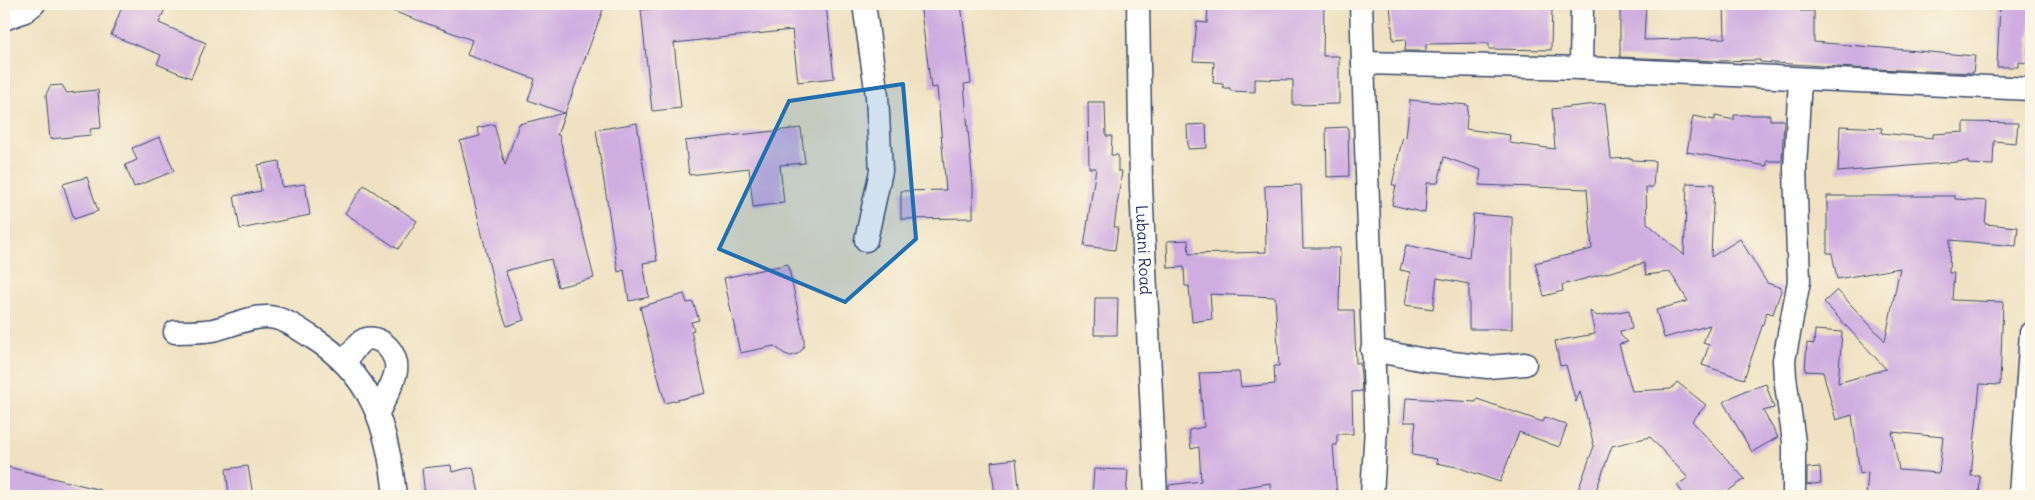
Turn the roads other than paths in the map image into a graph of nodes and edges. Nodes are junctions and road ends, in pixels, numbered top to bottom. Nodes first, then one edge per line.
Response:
1 (34, 4) edge
2 (864, 4) edge
3 (1138, 4) edge
4 (1361, 4) edge
5 (1582, 4) edge
6 (4, 19) edge
7 (1363, 63) junction
8 (1581, 68) junction
9 (1800, 80) junction
10 (2031, 89) edge
11 (866, 240) dead end
12 (175, 332) dead end
13 (2031, 333) edge
14 (1372, 350) junction
15 (345, 362) junction
16 (1525, 364) dead end
17 (2030, 383) edge
18 (378, 413) junction
19 (395, 496) edge
20 (1156, 496) edge
21 (1372, 496) edge
22 (1794, 496) edge
23 (2020, 496) edge

1 - 6 street
2 - 11 street
3 - 20 street, Lubani Road
4 - 7 street
5 - 8 street
7 - 8 street
7 - 14 street
8 - 9 street
9 - 10 street
9 - 22 street
12 - 15 street
13 - 17 street
14 - 16 street
14 - 21 street
15 - 18 street
15 - 18 street
17 - 23 street
18 - 19 street

